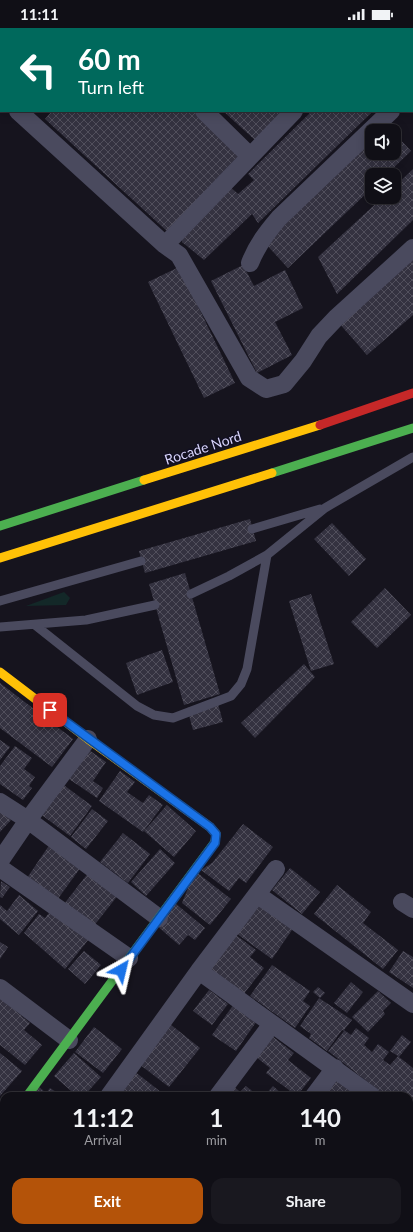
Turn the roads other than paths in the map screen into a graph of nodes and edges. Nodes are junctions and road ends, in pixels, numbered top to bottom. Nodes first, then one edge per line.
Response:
1 (205, 112) edge
2 (293, 112) edge
3 (390, 112) edge
4 (27, 114) edge
5 (250, 156) junction
6 (165, 245) junction
7 (413, 248) edge
8 (250, 263) dead end
9 (413, 393) edge
10 (413, 428) edge
11 (413, 457) edge
12 (324, 508) junction
13 (0, 526) edge
14 (252, 529) dead end
15 (266, 555) junction
16 (0, 558) edge
17 (141, 561) dead end
18 (191, 594) dead end
19 (0, 601) edge
20 (155, 605) dead end
21 (35, 626) junction
22 (0, 627) edge
23 (0, 672) edge
24 (88, 739) junction
25 (0, 802) edge
26 (28, 820) junction
27 (0, 861) edge
28 (0, 868) edge
29 (276, 869) dead end
30 (258, 895) junction
31 (159, 918) junction
32 (129, 958) junction
33 (199, 971) junction
34 (0, 988) edge
35 (413, 1004) edge
36 (272, 1024) junction
37 (69, 1040) junction
38 (335, 1068) junction
39 (30, 1092) edge
40 (112, 1092) edge
41 (221, 1092) edge
42 (317, 1092) edge
43 (367, 1092) edge

1 - 5 street
2 - 5 street
3 - 8 street
4 - 6 street
5 - 6 street
6 - 7 street
9 - 13 main road, Rocade Nord
10 - 16 main road
11 - 12 lane
12 - 14 lane
12 - 15 lane
15 - 18 lane
15 - 21 lane
17 - 19 lane
20 - 21 lane
21 - 22 lane
23 - 24 main road
24 - 26 street
24 - 31 main road
25 - 26 street
26 - 27 street
26 - 31 street
28 - 32 street
29 - 30 street
30 - 33 street
30 - 35 street
31 - 32 main road
32 - 37 main road
33 - 36 street
33 - 40 street
34 - 37 street
36 - 38 street
36 - 41 street
37 - 39 main road
38 - 42 street
38 - 43 street

